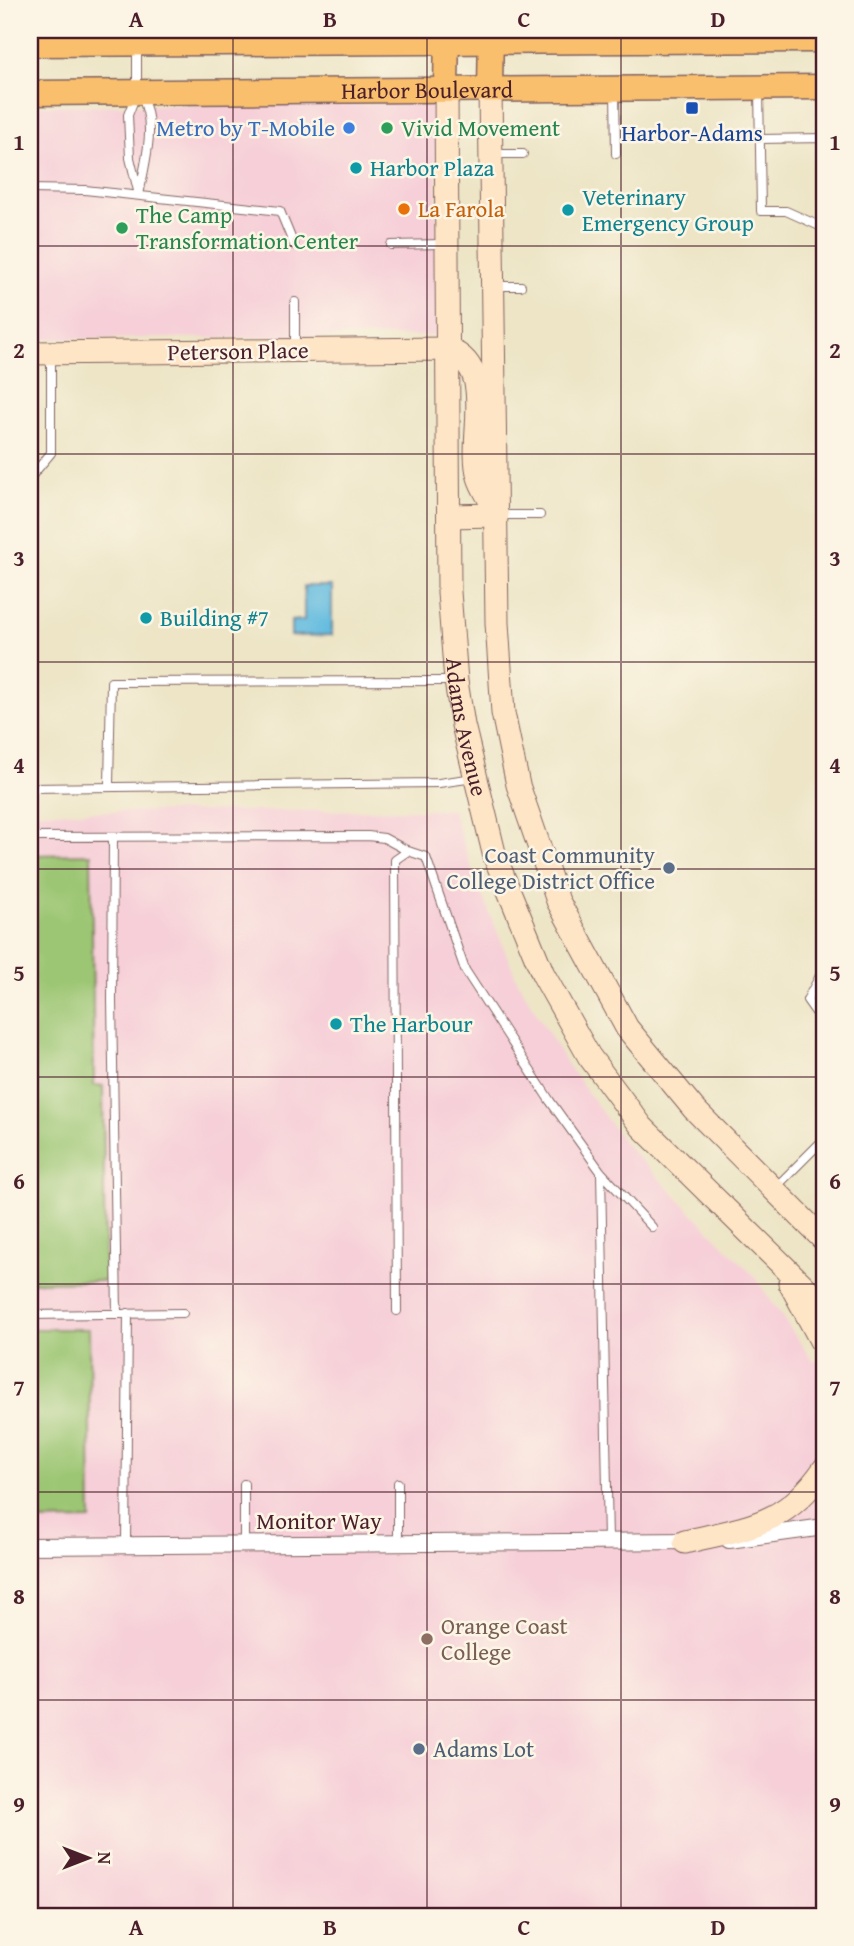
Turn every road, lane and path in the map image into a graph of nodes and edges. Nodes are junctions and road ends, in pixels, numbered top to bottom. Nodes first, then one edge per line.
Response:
1 (759, 35) edge
2 (327, 36) edge
3 (447, 36) edge
4 (491, 36) edge
5 (601, 36) edge
6 (658, 36) edge
7 (137, 37) edge
8 (824, 40) edge
9 (30, 44) edge
10 (824, 87) edge
11 (759, 88) junction
12 (446, 89) junction
13 (490, 89) junction
14 (615, 89) junction
15 (137, 92) junction
16 (30, 93) edge
17 (823, 138) edge
18 (760, 139) junction
19 (491, 154) junction
20 (523, 154) dead end
21 (616, 154) dead end
22 (30, 189) edge
23 (139, 195) junction
24 (824, 229) edge
25 (446, 244) junction
26 (294, 245) dead end
27 (391, 245) dead end
28 (494, 286) junction
29 (521, 286) dead end
30 (295, 302) dead end
31 (447, 349) junction
32 (295, 351) junction
33 (41, 353) edge
34 (30, 478) edge
35 (497, 515) junction
36 (540, 515) dead end
37 (449, 516) junction
38 (456, 681) junction
39 (518, 785) junction
40 (109, 786) junction
41 (478, 787) junction
42 (30, 788) edge
43 (113, 836) junction
44 (30, 837) edge
45 (408, 851) junction
46 (824, 958) edge
47 (824, 1024) edge
48 (824, 1139) edge
49 (601, 1172) junction
50 (773, 1190) junction
51 (652, 1227) dead end
52 (824, 1240) edge
53 (782, 1268) junction
54 (824, 1306) edge
55 (397, 1311) dead end
56 (128, 1313) junction
57 (183, 1313) dead end
58 (117, 1314) junction
59 (30, 1315) edge
60 (824, 1346) edge
61 (824, 1469) edge
62 (398, 1483) dead end
63 (244, 1484) dead end
64 (824, 1527) edge
65 (608, 1542) junction
66 (685, 1542) junction
67 (398, 1544) junction
68 (126, 1545) junction
69 (244, 1545) junction
70 (30, 1546) edge

1 - 6 main road, Harbor Boulevard
1 - 8 main road, Harbor Boulevard
2 - 3 main road, Harbor Boulevard
2 - 7 main road, Harbor Boulevard
3 - 4 main road, Harbor Boulevard
3 - 12 main road, Adams Avenue
4 - 5 main road, Harbor Boulevard
4 - 13 main road, Adams Avenue
5 - 6 main road, Harbor Boulevard
7 - 9 main road, Harbor Boulevard
7 - 15 lane
10 - 11 main road, Harbor Boulevard
11 - 14 main road, Harbor Boulevard
11 - 18 lane
12 - 13 main road, Harbor Boulevard
12 - 15 main road, Harbor Boulevard
12 - 25 main road, Adams Avenue
13 - 14 main road, Harbor Boulevard
13 - 19 main road, Adams Avenue
14 - 21 lane
15 - 16 main road, Harbor Boulevard
15 - 23 lane
15 - 23 lane
17 - 18 lane
17 - 24 lane
18 - 24 lane
19 - 20 lane
19 - 28 main road, Adams Avenue
22 - 23 lane
23 - 26 lane
25 - 27 lane
25 - 31 main road, Adams Avenue
28 - 29 lane
28 - 35 main road, Adams Avenue
30 - 32 lane
31 - 32 main road, Peterson Place
31 - 35 main road
31 - 37 main road, Adams Avenue
32 - 33 main road, Peterson Place
33 - 34 lane
35 - 36 lane
35 - 37 main road
35 - 39 main road, Adams Avenue
37 - 38 main road, Adams Avenue
38 - 40 lane
38 - 41 main road, Adams Avenue
39 - 41 main road
39 - 50 main road, Adams Avenue
40 - 41 lane
40 - 42 lane
41 - 53 main road, Adams Avenue
43 - 44 lane
43 - 45 lane
43 - 58 lane
45 - 49 lane
45 - 55 lane
46 - 47 lane
48 - 50 lane
49 - 51 lane
49 - 65 lane
50 - 52 main road, Adams Avenue
53 - 54 main road, Adams Avenue
53 - 60 main road
56 - 57 lane
56 - 58 lane
56 - 68 lane
58 - 59 lane
61 - 66 main road
62 - 67 lane
63 - 69 lane
64 - 66 street, Monitor Way
65 - 66 street, Monitor Way
65 - 67 street, Monitor Way
67 - 69 street, Monitor Way
68 - 69 street, Monitor Way
68 - 70 street, Monitor Way

